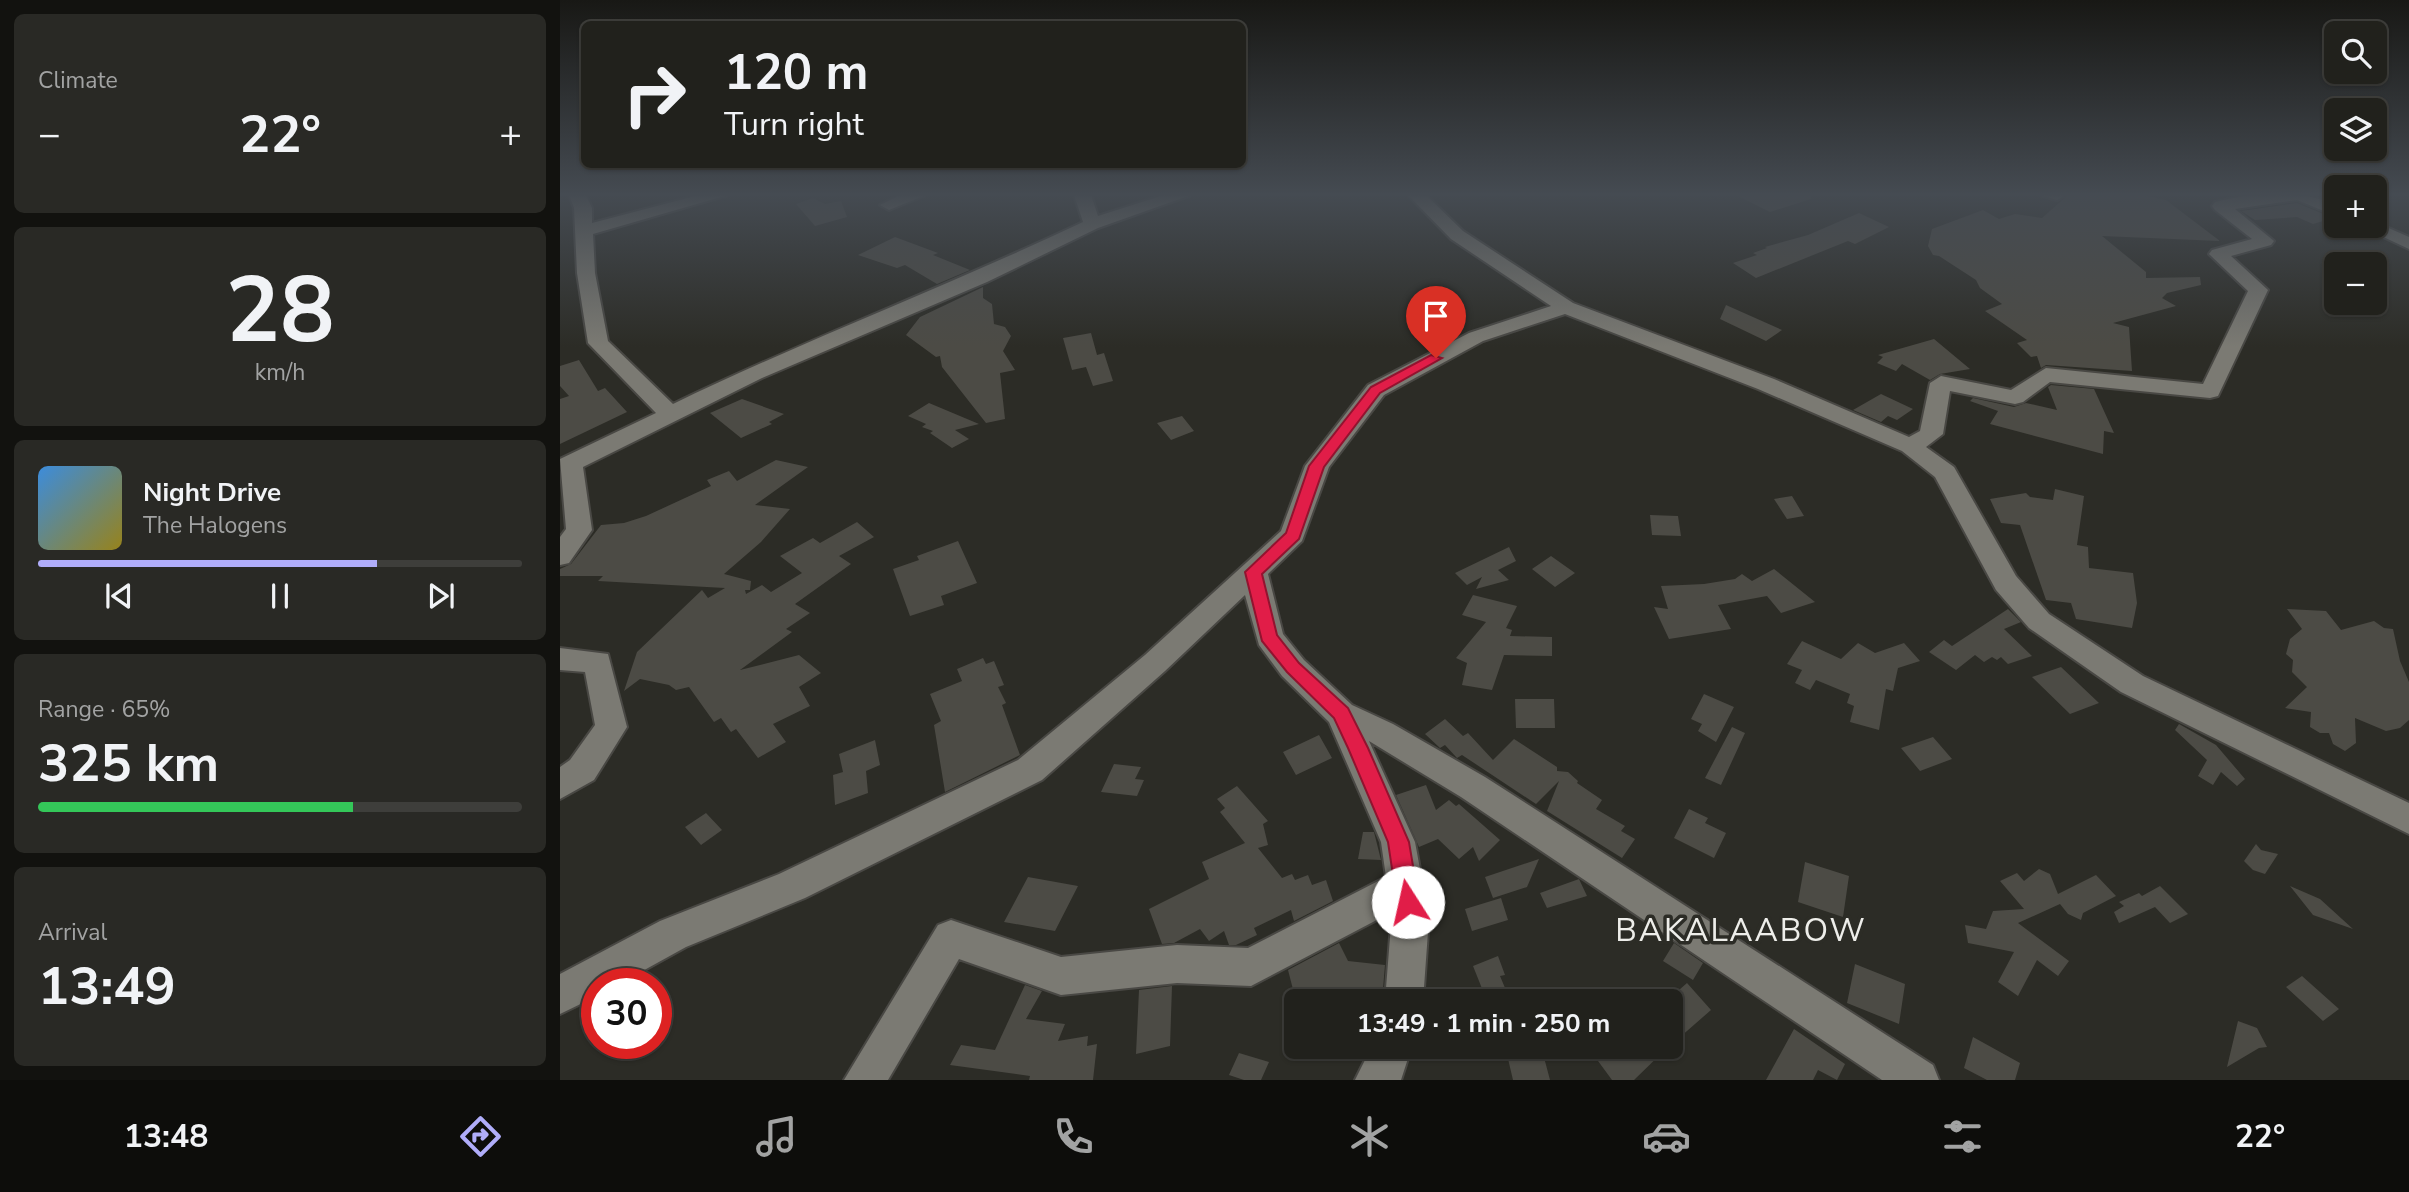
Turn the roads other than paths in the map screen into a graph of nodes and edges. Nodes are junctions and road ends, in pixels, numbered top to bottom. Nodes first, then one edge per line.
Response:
1 (585, 245) edge
2 (1048, 245) edge
3 (1473, 245) edge
4 (2249, 245) edge
5 (1566, 307) junction
6 (669, 413) junction
7 (1910, 446) junction
8 (565, 466) edge
9 (560, 556) edge
10 (1254, 572) junction
11 (560, 659) edge
12 (1341, 713) junction
13 (560, 785) edge
14 (2409, 819) edge
15 (1405, 886) junction
16 (1405, 989) edge
17 (560, 995) edge
18 (1389, 1059) edge
19 (865, 1080) edge
20 (1376, 1080) edge
21 (1918, 1080) edge

1 - 6 street
2 - 6 street
3 - 5 street
4 - 7 street
5 - 7 street
5 - 10 street
6 - 8 street
7 - 14 street
8 - 9 street
10 - 12 street
10 - 17 street
11 - 13 street
12 - 15 street
12 - 21 street
15 - 16 street
15 - 19 street
18 - 20 street

